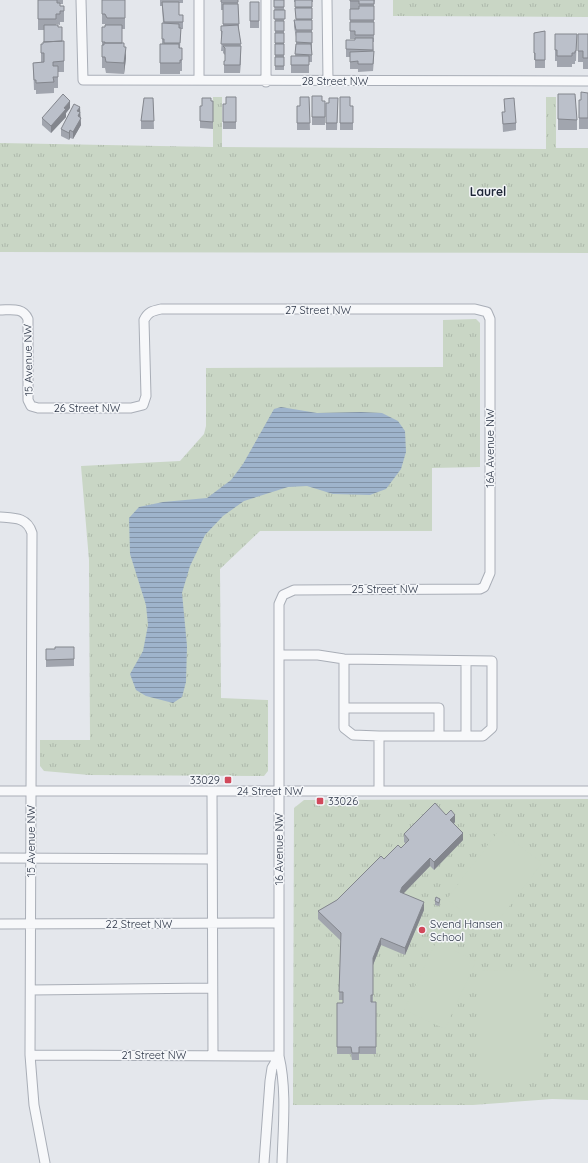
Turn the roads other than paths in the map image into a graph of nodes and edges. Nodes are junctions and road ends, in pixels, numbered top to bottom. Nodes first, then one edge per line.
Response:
1 (81, 0) edge
2 (199, 0) edge
3 (266, 0) edge
4 (327, 0) edge
5 (199, 80) junction
6 (328, 80) junction
7 (588, 81) edge
8 (266, 82) junction
9 (0, 310) edge
10 (487, 312) joint
11 (143, 405) joint
12 (31, 406) joint
13 (0, 517) edge
14 (486, 583) joint
15 (283, 595) joint
16 (279, 655) junction
17 (344, 659) junction
18 (466, 661) junction
19 (344, 708) junction
20 (379, 736) junction
21 (439, 736) junction
22 (466, 736) junction
23 (588, 790) edge
24 (0, 791) edge
25 (212, 791) junction
26 (279, 791) junction
27 (379, 791) junction
28 (31, 792) junction
29 (0, 858) edge
30 (31, 858) junction
31 (212, 859) junction
32 (279, 923) junction
33 (0, 924) edge
34 (31, 924) junction
35 (212, 924) junction
36 (212, 988) junction
37 (31, 990) junction
38 (213, 1055) junction
39 (30, 1056) junction
40 (279, 1056) junction
41 (45, 1163) edge
42 (264, 1163) edge
43 (282, 1163) edge

1 - 5 street, 28 Street NW
2 - 5 street
3 - 8 street
4 - 6 street
5 - 8 street, 28 Street NW
6 - 7 street, 28 Street NW
6 - 8 street, 28 Street NW
9 - 12 street, 15 Avenue NW
10 - 11 street, 27 Street NW
10 - 14 street, 16A Avenue NW
11 - 12 street, 26 Street NW
13 - 28 street, 15 Avenue NW
14 - 15 street, 25 Street NW
15 - 16 street, 16 Avenue NW
16 - 17 street
16 - 26 street, 16 Avenue NW
17 - 18 street
17 - 19 street
18 - 22 street
18 - 22 street
19 - 20 street
19 - 21 street
20 - 21 street
20 - 27 street
21 - 22 street
23 - 27 street, 24 Street NW
24 - 28 street, 24 Street NW
25 - 26 street, 24 Street NW
25 - 28 street, 24 Street NW
25 - 31 street
26 - 27 street, 24 Street NW
26 - 32 street, 16 Avenue NW
28 - 30 street, 15 Avenue NW
29 - 30 street
30 - 31 street
30 - 34 street, 15 Avenue NW
31 - 35 street
32 - 35 street, 22 Street NW
32 - 40 street, 16 Avenue NW
33 - 34 street, 22 Street NW
34 - 35 street, 22 Street NW
34 - 37 street, 15 Avenue NW
35 - 36 street
36 - 37 street
36 - 38 street
37 - 39 street, 15 Avenue NW
38 - 39 street, 21 Street NW
38 - 40 street, 21 Street NW
39 - 41 street, 15 Avenue NW
40 - 42 street, 16 Avenue NW
40 - 43 street, 16 Avenue NW

